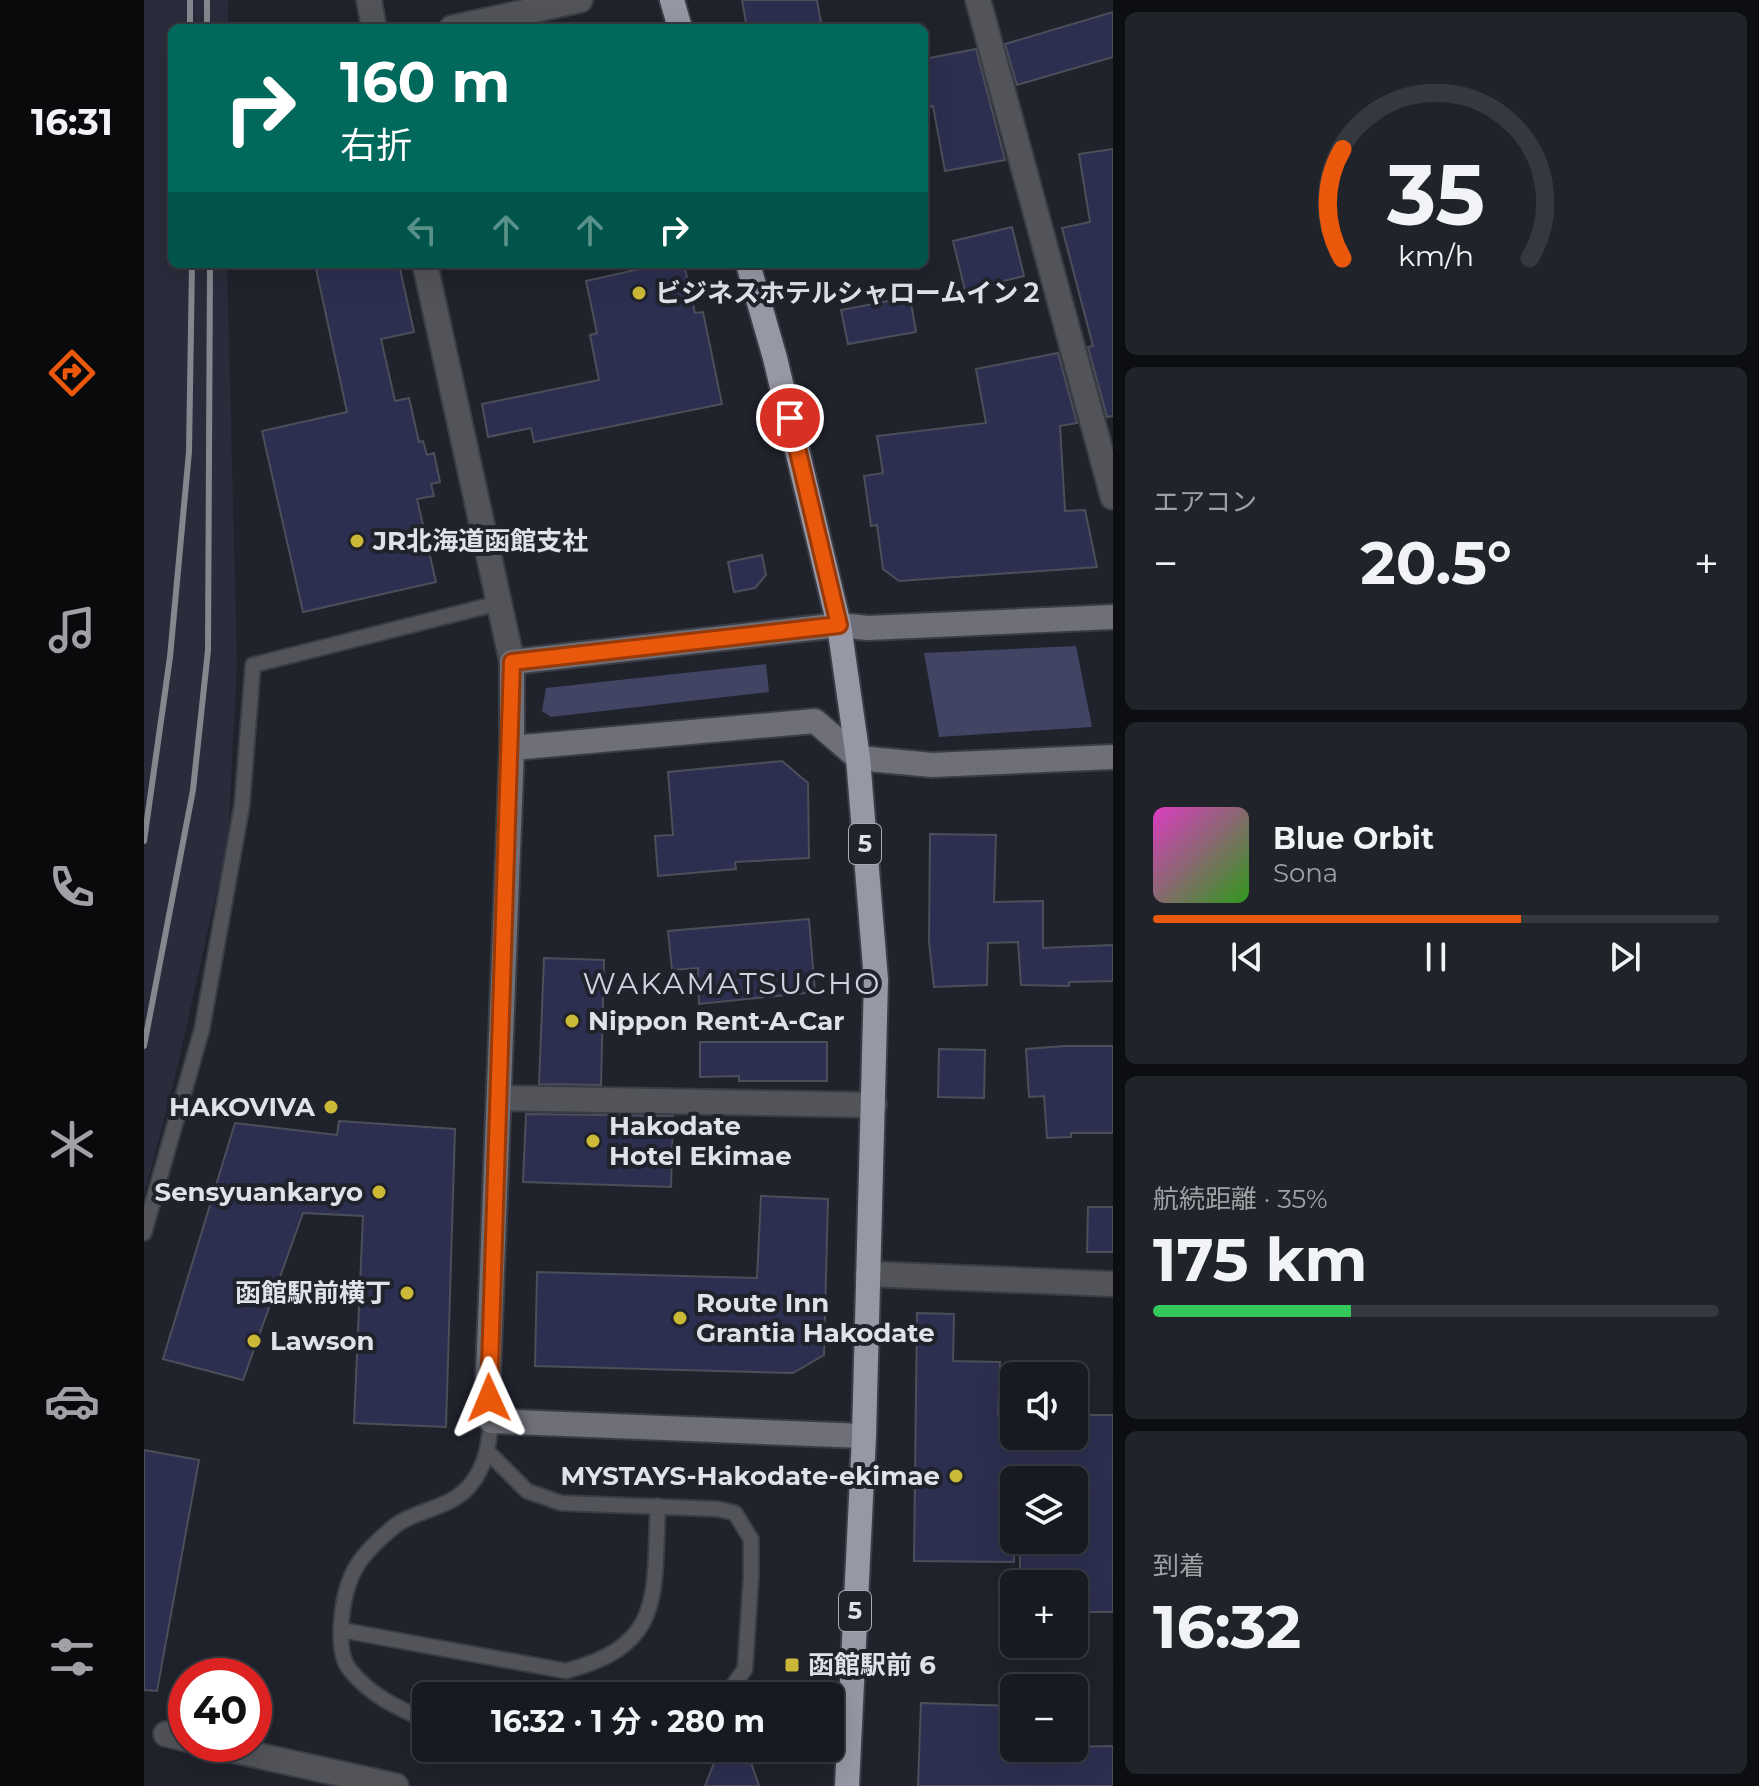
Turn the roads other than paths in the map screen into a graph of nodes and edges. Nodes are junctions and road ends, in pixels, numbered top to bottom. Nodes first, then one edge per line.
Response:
1 (369, 0) edge
2 (580, 0) edge
3 (672, 0) edge
4 (978, 0) edge
5 (373, 24) edge
6 (470, 24) edge
7 (679, 24) edge
8 (426, 268) edge
9 (749, 268) edge
10 (1113, 497) edge
11 (499, 603) junction
12 (1113, 617) edge
13 (839, 625) junction
14 (512, 662) junction
15 (512, 748) junction
16 (1113, 757) edge
17 (858, 758) junction
18 (500, 1098) junction
19 (874, 1105) junction
20 (144, 1233) edge
21 (868, 1274) junction
22 (1113, 1284) edge
23 (491, 1421) junction
24 (864, 1436) junction
25 (488, 1452) junction
26 (658, 1506) junction
27 (341, 1630) junction
28 (735, 1682) edge
29 (412, 1714) edge
30 (272, 1759) edge
31 (396, 1786) edge
32 (847, 1786) edge

1 - 5 street
2 - 6 street
3 - 7 highway
4 - 10 street
8 - 11 street
9 - 13 highway, 5
11 - 14 street
11 - 20 lane
12 - 13 street
13 - 14 street
13 - 17 highway, 5
14 - 15 street
15 - 17 street
15 - 18 street
16 - 17 street
17 - 19 highway, 5
18 - 19 street
18 - 23 street
19 - 21 highway, 5
21 - 22 street
21 - 24 highway, 5
23 - 24 street
23 - 25 lane
24 - 32 highway, 5
25 - 26 lane
25 - 27 lane
26 - 27 lane
26 - 28 lane
27 - 29 lane
30 - 31 street

